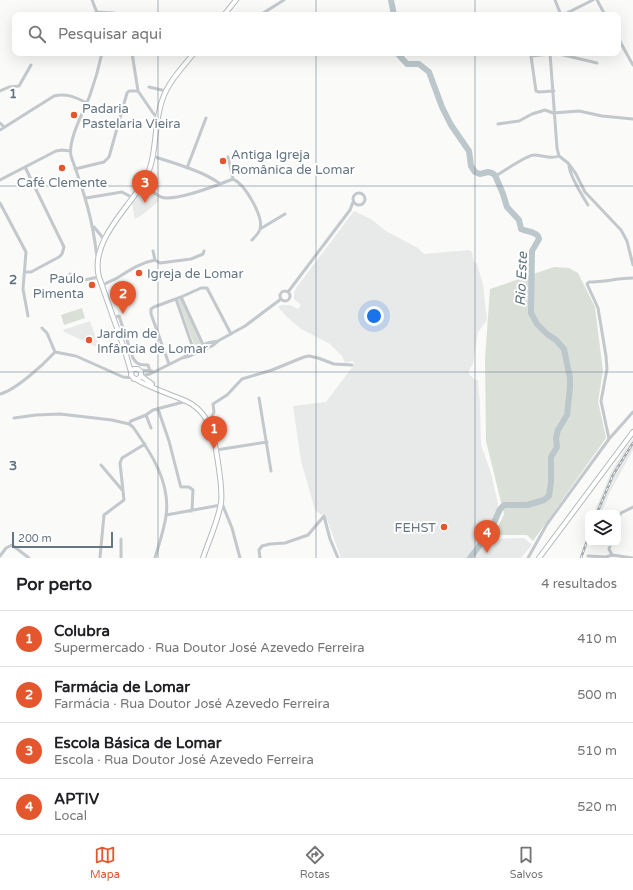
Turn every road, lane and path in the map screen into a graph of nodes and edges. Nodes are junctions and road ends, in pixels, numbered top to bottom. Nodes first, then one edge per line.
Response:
1 (92, 0) edge
2 (236, 0) edge
3 (284, 0) edge
4 (555, 0) edge
5 (593, 0) edge
6 (597, 0) edge
7 (96, 12) edge
8 (226, 12) edge
9 (265, 12) edge
10 (561, 12) edge
11 (568, 12) edge
12 (603, 12) edge
13 (621, 43) edge
14 (101, 56) edge
15 (132, 56) edge
16 (192, 56) edge
17 (531, 56) edge
18 (550, 56) edge
19 (568, 56) edge
20 (597, 63) dead end
21 (31, 65) dead end
22 (633, 65) edge
23 (149, 87) dead end
24 (0, 91) edge
25 (138, 91) junction
26 (166, 91) junction
27 (554, 91) junction
28 (87, 103) junction
29 (555, 113) junction
30 (158, 118) junction
31 (206, 118) dead end
32 (633, 119) edge
33 (0, 123) edge
34 (498, 124) dead end
35 (4, 128) junction
36 (0, 130) edge
37 (70, 151) junction
38 (152, 156) junction
39 (559, 156) junction
40 (228, 157) dead end
41 (569, 165) junction
42 (25, 167) junction
43 (187, 168) junction
44 (75, 169) junction
45 (497, 175) dead end
46 (0, 180) edge
47 (234, 180) junction
48 (143, 184) junction
49 (220, 184) junction
50 (86, 198) junction
51 (132, 198) junction
52 (353, 202) junction
53 (0, 203) edge
54 (588, 205) dead end
55 (359, 206) junction
56 (350, 210) junction
57 (285, 214) dead end
58 (93, 226) junction
59 (260, 229) junction
60 (98, 233) junction
61 (108, 233) junction
62 (94, 239) junction
63 (252, 240) dead end
64 (104, 242) junction
65 (153, 251) dead end
66 (204, 251) dead end
67 (98, 260) junction
68 (155, 260) junction
69 (633, 265) edge
70 (25, 272) junction
71 (70, 274) dead end
72 (100, 277) junction
73 (633, 278) edge
74 (102, 286) junction
75 (288, 292) junction
76 (181, 298) junction
77 (176, 299) junction
78 (281, 299) junction
79 (28, 316) dead end
80 (113, 318) junction
81 (42, 328) dead end
82 (231, 334) junction
83 (218, 340) junction
84 (204, 345) junction
85 (205, 349) junction
86 (194, 350) junction
87 (125, 351) junction
88 (55, 352) junction
89 (197, 353) junction
90 (182, 358) junction
91 (169, 364) junction
92 (352, 365) dead end
93 (138, 369) junction
94 (150, 372) junction
95 (131, 373) junction
96 (118, 375) junction
97 (141, 376) junction
98 (134, 379) junction
99 (153, 385) junction
100 (162, 390) junction
101 (0, 394) edge
102 (259, 398) dead end
103 (187, 402) junction
104 (158, 409) junction
105 (633, 412) edge
106 (146, 415) junction
107 (14, 418) dead end
108 (209, 423) junction
109 (129, 424) junction
110 (151, 428) dead end
111 (633, 432) edge
112 (609, 439) junction
113 (267, 442) junction
114 (145, 444) junction
115 (216, 450) junction
116 (101, 465) dead end
117 (271, 471) dead end
118 (123, 492) junction
119 (222, 504) junction
120 (633, 507) edge
121 (192, 511) junction
122 (621, 513) edge
123 (166, 516) junction
124 (121, 539) dead end
125 (610, 546) edge
126 (612, 555) junction
127 (0, 556) edge
128 (588, 556) dead end
129 (100, 557) edge
130 (29, 558) edge
131 (121, 558) edge
132 (155, 558) edge
133 (203, 558) edge
134 (240, 558) edge
135 (260, 558) edge
136 (338, 558) edge
137 (528, 558) edge
138 (539, 558) edge
139 (633, 558) edge

1 - 7 street
2 - 8 main road
3 - 9 street
4 - 10 street
5 - 11 street
6 - 12 street
13 - 22 street
14 - 28 street
15 - 25 street
16 - 26 main road
17 - 27 street
18 - 27 street
19 - 20 street
21 - 24 street
23 - 26 street
25 - 30 street
25 - 44 street
26 - 30 main road
27 - 29 street
28 - 35 street
28 - 37 street
29 - 32 street
29 - 34 street
29 - 39 street
30 - 38 main road
31 - 43 street
33 - 35 street
35 - 36 street
37 - 42 street
37 - 44 street
38 - 43 street
38 - 48 main road
39 - 41 street
39 - 45 street
40 - 47 street
41 - 54 street
41 - 69 street
42 - 46 street
42 - 70 street
43 - 49 street
44 - 50 street
47 - 49 street
47 - 59 street
48 - 49 street
48 - 51 main road
50 - 51 street
50 - 58 street
51 - 61 main road
52 - 55 street
52 - 55 street
52 - 56 street
53 - 70 street
55 - 56 street
56 - 75 street
57 - 59 street
58 - 60 street
58 - 62 street
59 - 63 street
60 - 61 street
60 - 64 street
61 - 64 main road
62 - 64 street
62 - 67 street
64 - 67 main road
65 - 68 street
66 - 68 street
67 - 72 main road
68 - 74 street
70 - 79 street
71 - 72 street
72 - 74 main road
73 - 112 street
74 - 80 main road
75 - 78 street
75 - 78 street
76 - 77 street
76 - 82 street
76 - 84 street
77 - 86 street
77 - 91 street
78 - 82 street
80 - 87 main road
80 - 94 street
81 - 88 street
82 - 83 street
83 - 84 street
83 - 85 street
84 - 85 street
84 - 86 street
85 - 89 street
86 - 89 street
86 - 90 street
87 - 93 main road
87 - 95 main road
88 - 96 street
88 - 101 street
89 - 90 street
90 - 91 street
91 - 94 street
92 - 108 street
93 - 94 street
93 - 95 main road
93 - 97 main road
94 - 97 street
94 - 99 street
95 - 96 street
95 - 98 main road
96 - 98 street
97 - 98 main road
97 - 99 main road
98 - 100 main road
99 - 100 main road
100 - 103 main road
102 - 113 street
103 - 104 street
103 - 108 main road
104 - 106 street
104 - 121 street
105 - 112 street
106 - 109 street
106 - 110 street
107 - 109 street
108 - 115 main road
109 - 114 street
111 - 138 main road
112 - 137 street
113 - 115 street
113 - 117 street
114 - 118 street
114 - 123 street
115 - 119 main road
116 - 118 street
118 - 129 street
119 - 121 street
119 - 133 main road
119 - 134 street
120 - 122 street
121 - 123 street
123 - 132 street
124 - 131 street
125 - 126 street
126 - 128 street
126 - 139 street
127 - 130 street
135 - 136 street

